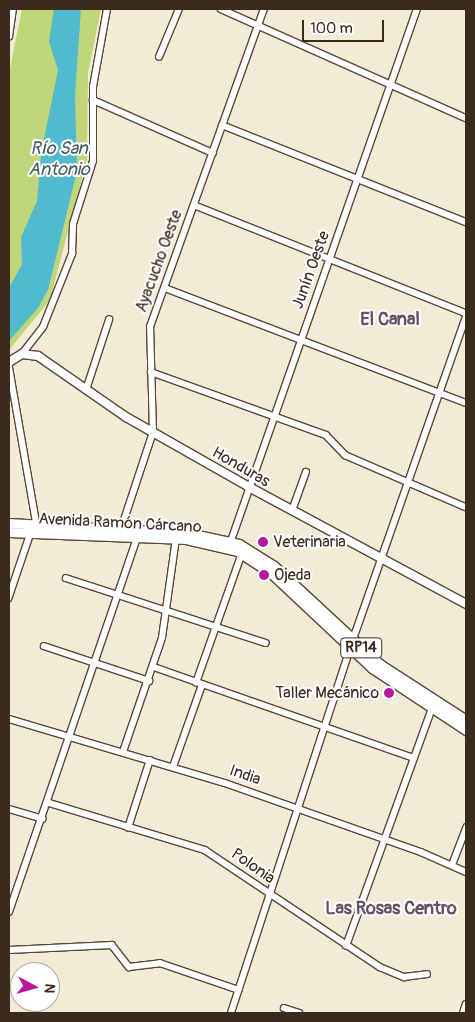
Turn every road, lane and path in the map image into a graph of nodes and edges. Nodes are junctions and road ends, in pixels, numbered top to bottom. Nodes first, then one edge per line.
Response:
1 (13, 9) edge
2 (107, 9) edge
3 (179, 9) edge
4 (221, 9) edge
5 (264, 9) edge
6 (417, 9) edge
7 (258, 25) junction
8 (9, 37) edge
9 (159, 57) dead end
10 (391, 84) junction
11 (93, 100) junction
12 (466, 118) edge
13 (222, 125) junction
14 (213, 153) junction
15 (358, 178) junction
16 (194, 205) junction
17 (466, 222) edge
18 (329, 258) junction
19 (165, 288) junction
20 (466, 314) edge
21 (109, 320) dead end
22 (301, 338) junction
23 (22, 354) junction
24 (9, 364) edge
25 (151, 372) junction
26 (86, 390) junction
27 (440, 392) junction
28 (466, 403) edge
29 (274, 414) junction
30 (153, 432) junction
31 (306, 472) dead end
32 (407, 482) junction
33 (249, 487) junction
34 (466, 507) edge
35 (292, 511) junction
36 (9, 523) edge
37 (37, 525) junction
38 (63, 526) junction
39 (121, 529) junction
40 (9, 530) edge
41 (31, 533) junction
42 (138, 536) junction
43 (176, 539) junction
44 (231, 541) junction
45 (242, 553) junction
46 (380, 558) junction
47 (66, 578) dead end
48 (117, 594) junction
49 (9, 598) edge
50 (466, 604) edge
51 (166, 609) junction
52 (216, 626) junction
53 (266, 643) dead end
54 (351, 644) junction
55 (44, 646) dead end
56 (93, 662) junction
57 (154, 667) junction
58 (149, 681) junction
59 (199, 684) junction
60 (432, 709) junction
61 (9, 720) edge
62 (466, 720) edge
63 (324, 728) junction
64 (466, 730) edge
65 (71, 736) junction
66 (123, 752) junction
67 (414, 758) junction
68 (150, 760) junction
69 (173, 767) junction
70 (49, 803) junction
71 (299, 808) junction
72 (9, 809) edge
73 (43, 819) junction
74 (128, 828) junction
75 (466, 828) edge
76 (387, 840) junction
77 (452, 865) junction
78 (466, 872) edge
79 (270, 895) junction
80 (9, 912) edge
81 (346, 946) junction
82 (9, 950) edge
83 (426, 974) dead end
84 (238, 990) junction
85 (466, 1004) edge
86 (284, 1008) dead end
87 (231, 1013) edge
88 (299, 1013) edge
89 (463, 1013) edge

1 - 8 street
2 - 11 street
3 - 9 street
4 - 7 street
5 - 7 street, Ayacucho Oeste
6 - 10 street, Junín Oeste
7 - 10 street
7 - 13 street, Ayacucho Oeste
10 - 12 street
10 - 15 street, Junín Oeste
11 - 14 street
11 - 23 street
13 - 14 street, Ayacucho Oeste
13 - 15 street
14 - 16 street, Ayacucho Oeste
15 - 17 street
15 - 18 street, Junín Oeste
16 - 18 street
16 - 19 street, Ayacucho Oeste
18 - 20 street
18 - 22 street, Junín Oeste
19 - 22 street
19 - 25 street, Ayacucho Oeste
20 - 27 street
21 - 26 street
22 - 27 street
22 - 29 street, Junín Oeste
23 - 24 main road
23 - 26 main road, Honduras
24 - 37 street
25 - 29 street
25 - 30 street, Ayacucho Oeste
26 - 30 main road, Honduras
27 - 28 street
27 - 32 street
29 - 32 street
29 - 33 street, Junín Oeste
30 - 33 main road, Honduras
30 - 39 street, Ayacucho Oeste
31 - 35 street
32 - 34 street
32 - 46 street
33 - 35 main road, Honduras
33 - 44 street, Junín Oeste
35 - 46 main road, Honduras
36 - 37 main road, Avenida Ramón Cárcano / RP14
37 - 38 main road, Avenida Ramón Cárcano / RP14
37 - 40 main road
37 - 41 street
38 - 39 main road, Avenida Ramón Cárcano / RP14
38 - 41 main road
39 - 44 main road, Avenida Ramón Cárcano / RP14
40 - 41 main road, Avenida Ramón Cárcano
41 - 42 main road, Avenida Ramón Cárcano
41 - 49 street
42 - 43 main road, Avenida Ramón Cárcano
42 - 48 street
43 - 45 main road, Avenida Ramón Cárcano
43 - 51 street
44 - 54 main road, Avenida Ramón Cárcano / RP14
45 - 52 street
45 - 54 main road, Avenida Ramón Cárcano
46 - 50 main road, Honduras
46 - 54 street
47 - 48 street
48 - 51 street
48 - 56 street
51 - 52 street
51 - 57 street
52 - 53 street
52 - 59 street
54 - 60 main road, Avenida Ramón Cárcano / RP14
54 - 62 main road, Avenida Ramón Cárcano / RP14
54 - 63 street
55 - 56 street
56 - 58 street
56 - 65 street
57 - 58 street
57 - 59 street
58 - 66 street
59 - 63 street
59 - 69 street
60 - 64 main road, Avenida Ramón Cárcano / RP14
60 - 67 street
61 - 65 street, India
63 - 67 street
63 - 71 street
65 - 66 street, India
65 - 70 street
66 - 68 street, India
67 - 76 street
68 - 69 street, India
68 - 74 street
69 - 71 street, India
70 - 73 street
70 - 74 street, Polonia
71 - 76 street, India
71 - 79 street
72 - 73 street
73 - 80 street
74 - 79 street, Polonia
75 - 77 street
76 - 77 street, India
76 - 81 street
77 - 78 street, India
79 - 81 street, Polonia
79 - 84 street
81 - 83 street, Polonia
82 - 84 street
84 - 87 street
85 - 89 street
86 - 88 street

